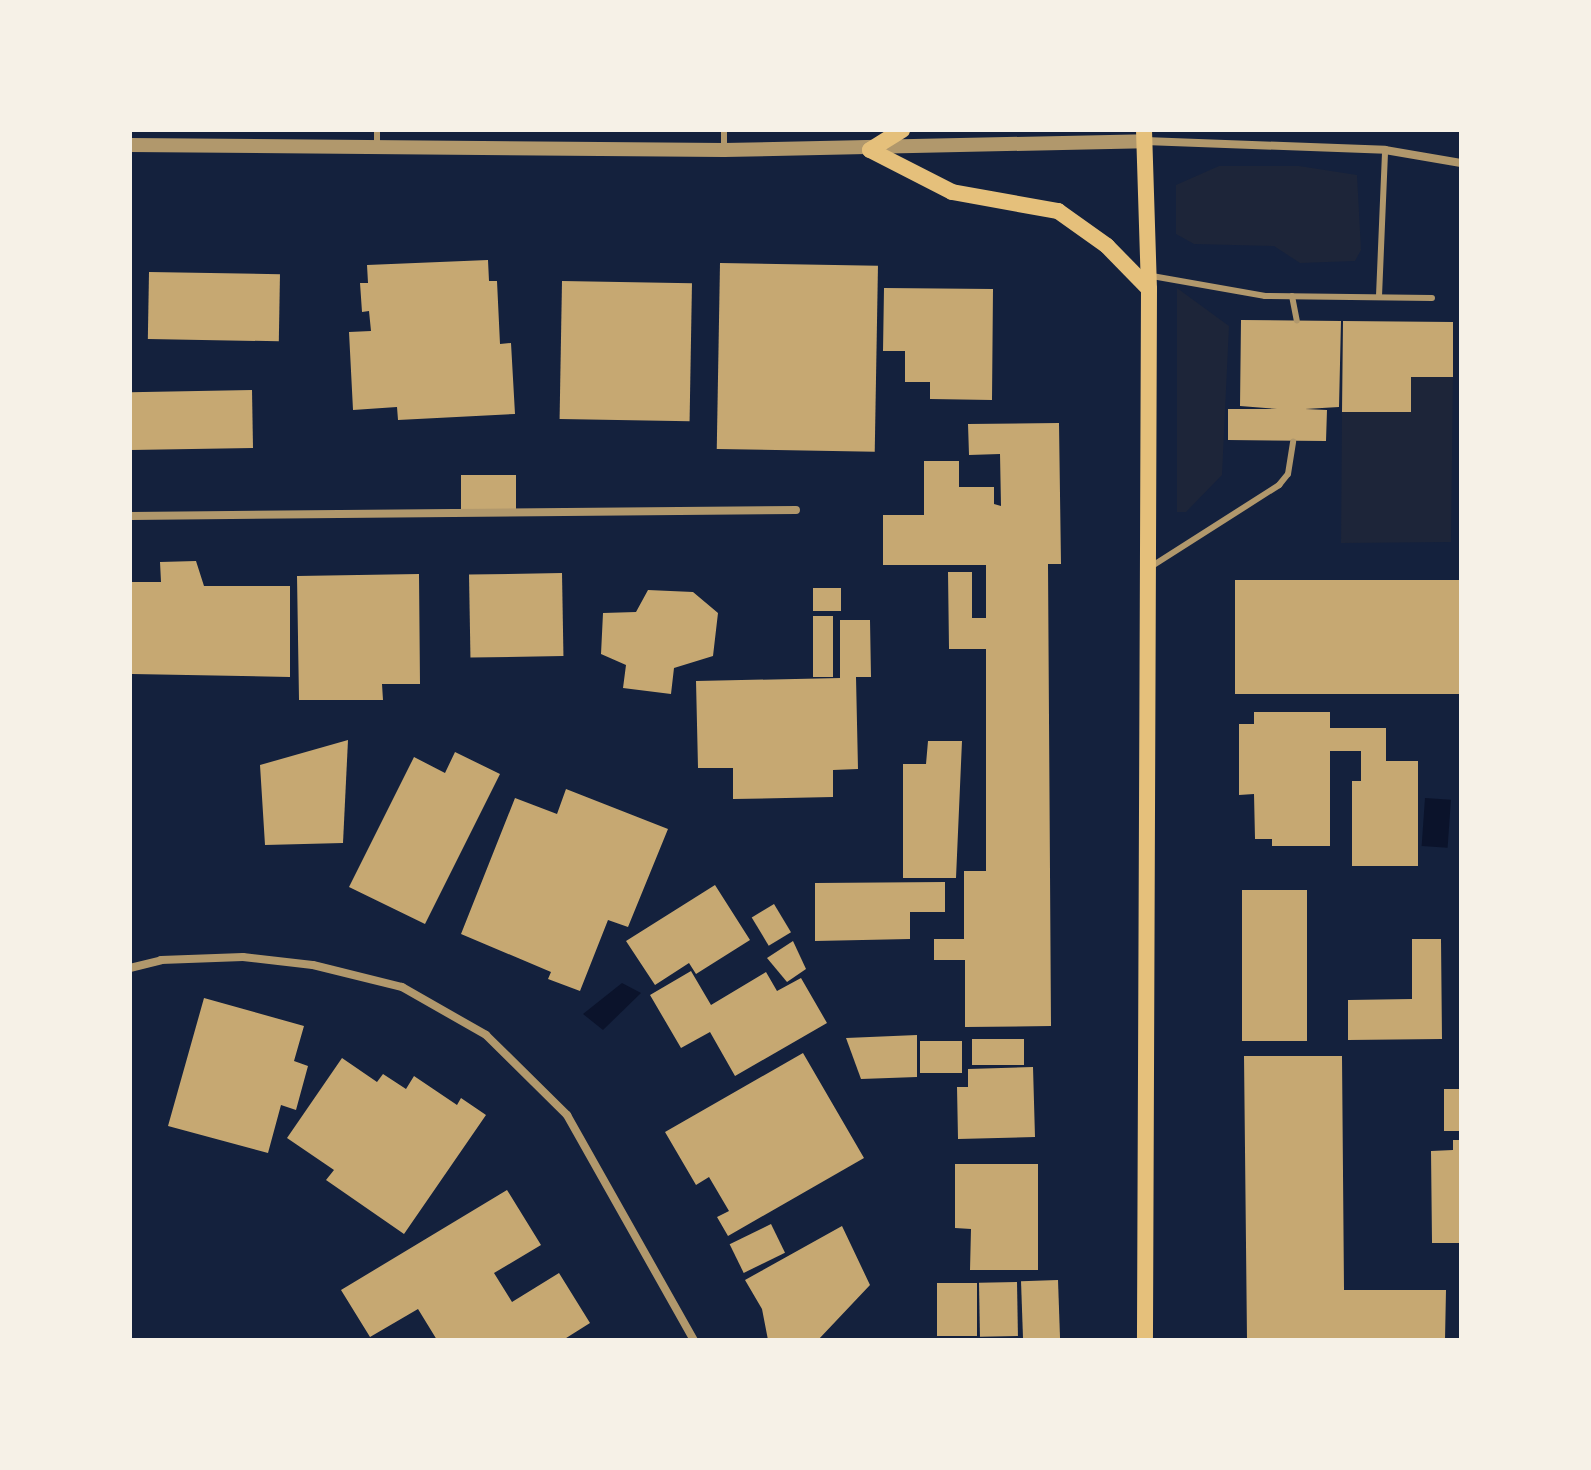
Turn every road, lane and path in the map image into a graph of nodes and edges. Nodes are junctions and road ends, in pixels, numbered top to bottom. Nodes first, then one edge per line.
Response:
1 (377, 130) edge
2 (724, 130) edge
3 (902, 130) edge
4 (1145, 136) edge
5 (130, 145) edge
6 (378, 149) junction
7 (724, 150) junction
8 (870, 150) junction
9 (1385, 150) junction
10 (1461, 163) edge
11 (1149, 282) junction
12 (1292, 296) junction
13 (1379, 296) junction
14 (1432, 298) dead end
15 (1297, 321) dead end
16 (1293, 441) dead end
17 (796, 510) dead end
18 (130, 516) edge
19 (1149, 568) junction
20 (130, 968) edge
21 (694, 1340) edge
22 (1145, 1340) edge

1 - 6 lane
2 - 7 lane
3 - 8 main road
4 - 8 street
4 - 9 street
4 - 11 main road
5 - 6 street
6 - 7 street
7 - 8 street
8 - 11 main road
9 - 10 street
9 - 13 lane
11 - 12 lane
11 - 19 main road
12 - 13 lane
12 - 15 lane
13 - 14 lane
16 - 19 lane
17 - 18 street
19 - 22 main road
20 - 21 street

